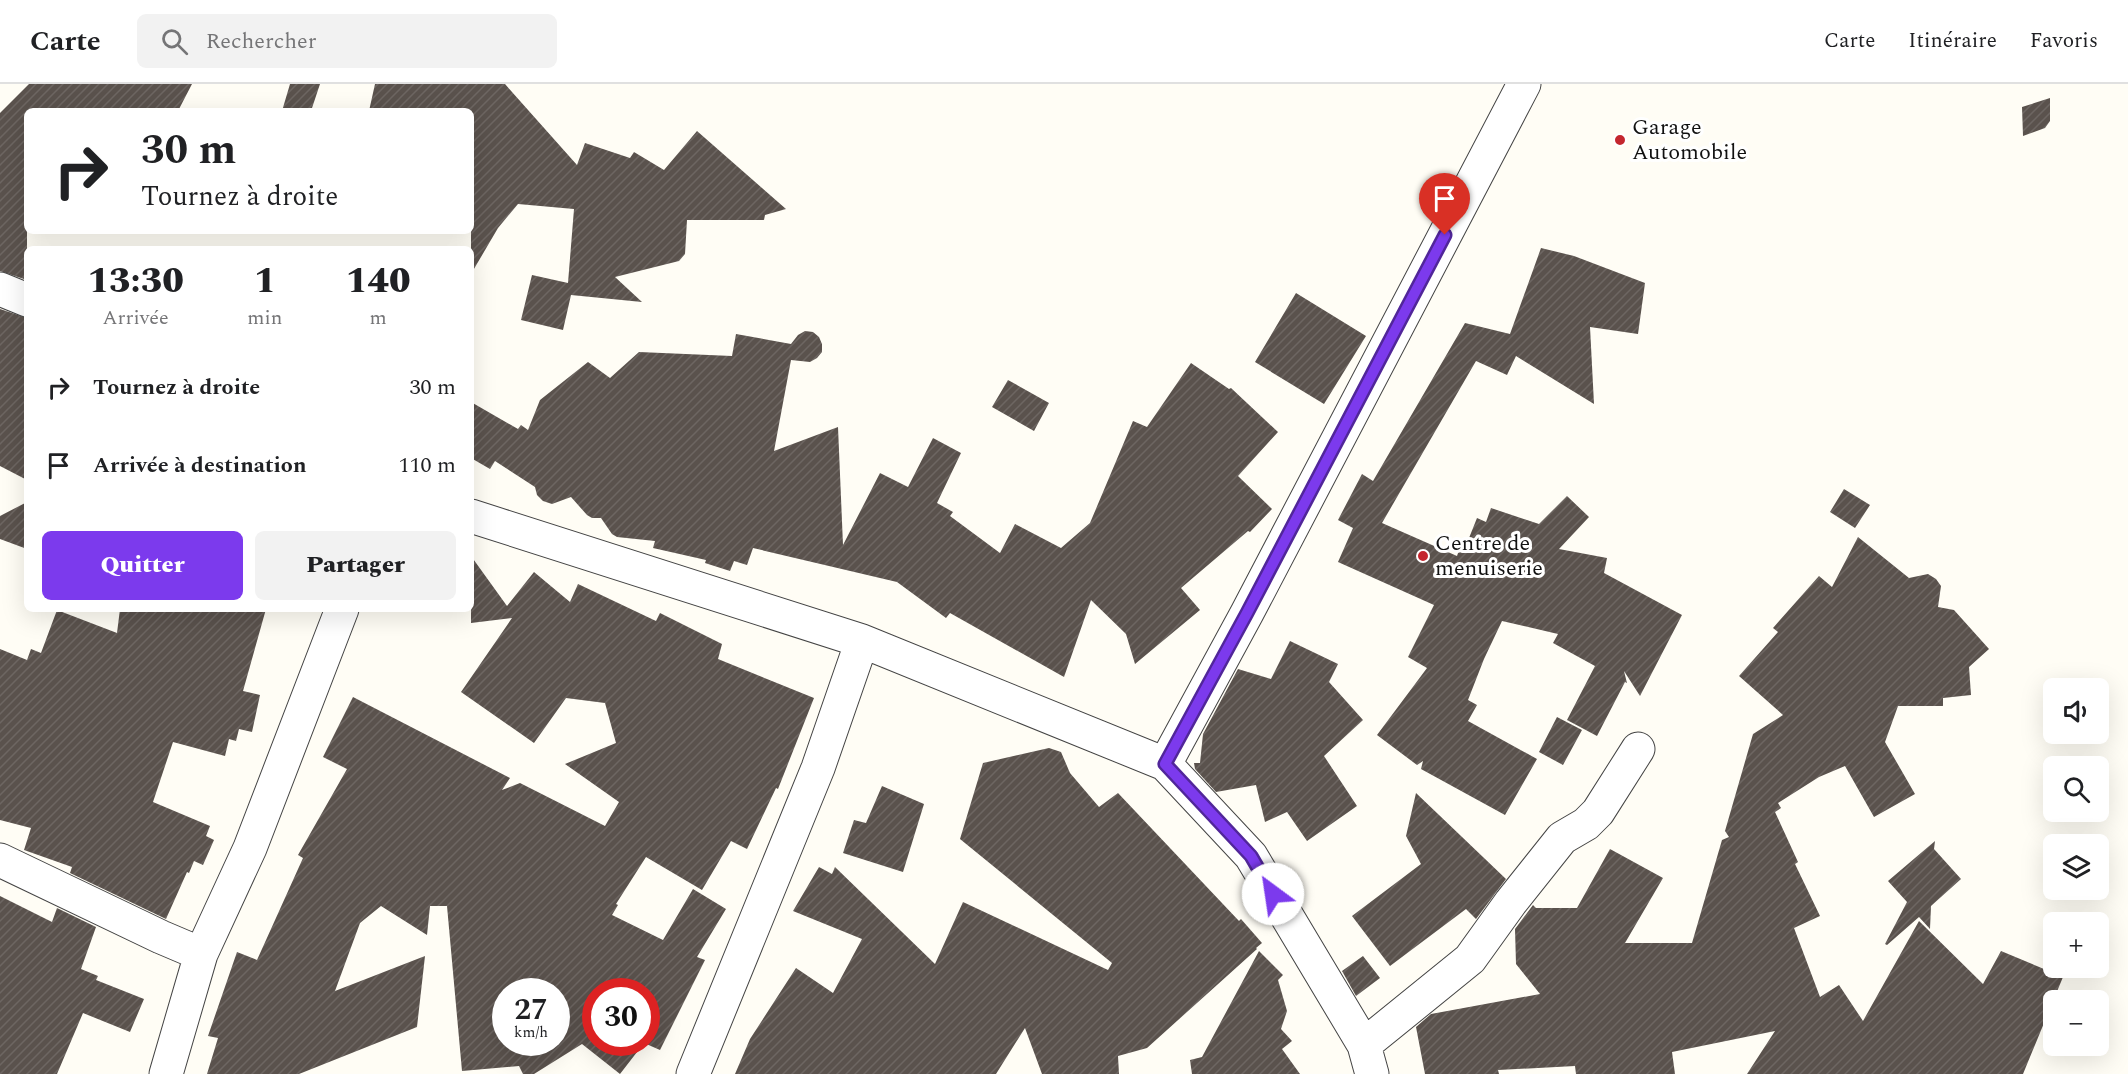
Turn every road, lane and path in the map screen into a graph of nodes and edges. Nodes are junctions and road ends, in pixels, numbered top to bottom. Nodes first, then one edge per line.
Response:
1 (1524, 84) edge
2 (0, 289) edge
3 (24, 299) edge
4 (474, 517) edge
5 (341, 612) edge
6 (862, 641) junction
7 (1638, 749) dead end
8 (1165, 764) junction
9 (0, 860) edge
10 (201, 954) junction
11 (1368, 1059) edge
12 (166, 1074) edge
13 (693, 1074) edge

1 - 8 street
2 - 3 street
4 - 6 street
5 - 10 street
6 - 8 street
6 - 13 street
7 - 11 street
8 - 11 street
9 - 10 street
10 - 12 street

